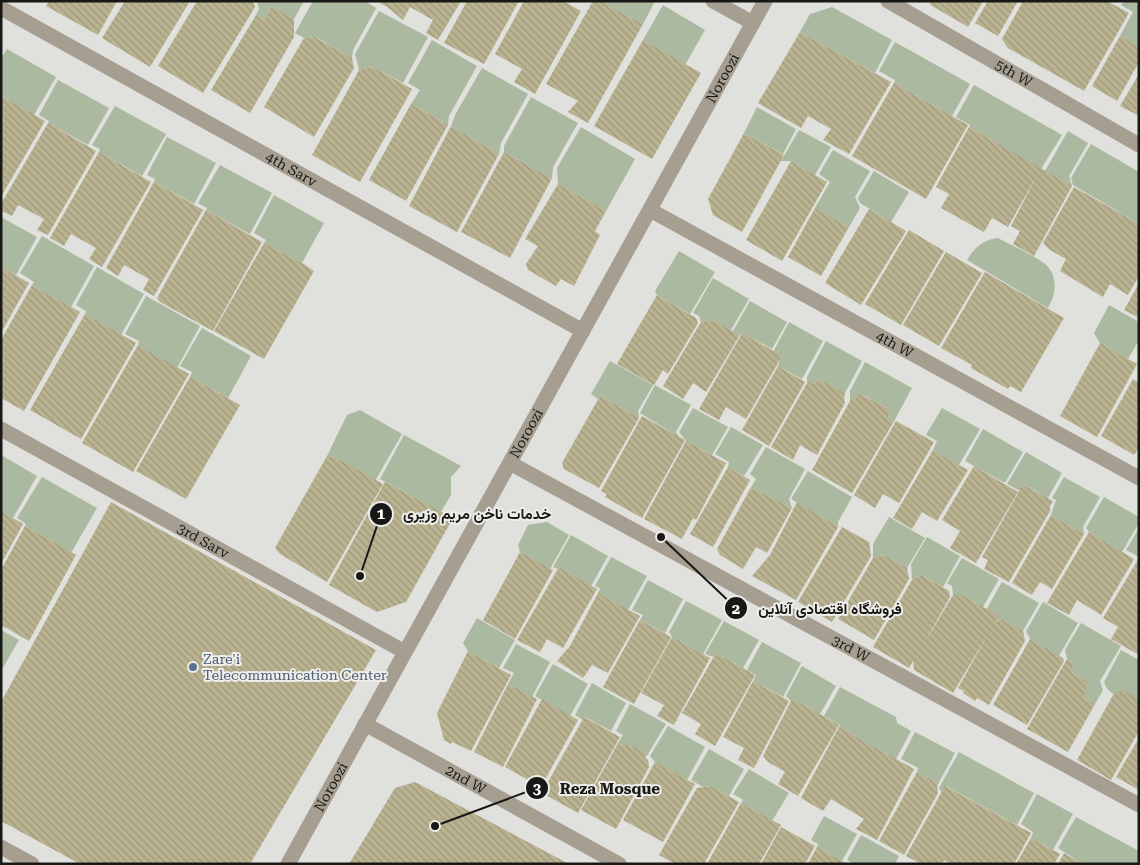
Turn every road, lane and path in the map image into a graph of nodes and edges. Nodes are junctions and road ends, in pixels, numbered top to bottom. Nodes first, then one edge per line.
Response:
1 (713, 1) edge
2 (765, 1) edge
3 (888, 1) edge
4 (1, 8) edge
5 (753, 23) junction
6 (1139, 145) edge
7 (650, 210) junction
8 (583, 331) junction
9 (1, 429) edge
10 (510, 462) junction
11 (1139, 478) edge
12 (405, 652) junction
13 (365, 724) junction
14 (1139, 805) edge
15 (1, 847) edge
16 (32, 864) edge
17 (288, 864) edge
18 (619, 864) edge

1 - 5 street
2 - 5 street, Noroozi
3 - 6 street, 5th W
4 - 8 street, 4th Sarv
5 - 7 street, Noroozi
7 - 8 street, Noroozi
7 - 11 street, 4th W
8 - 10 street, Noroozi
9 - 12 street, 3rd Sarv
10 - 12 street, Noroozi
10 - 14 street, 3rd W
12 - 13 street, Noroozi
13 - 17 street, Noroozi
13 - 18 street, 2nd W
15 - 16 street

